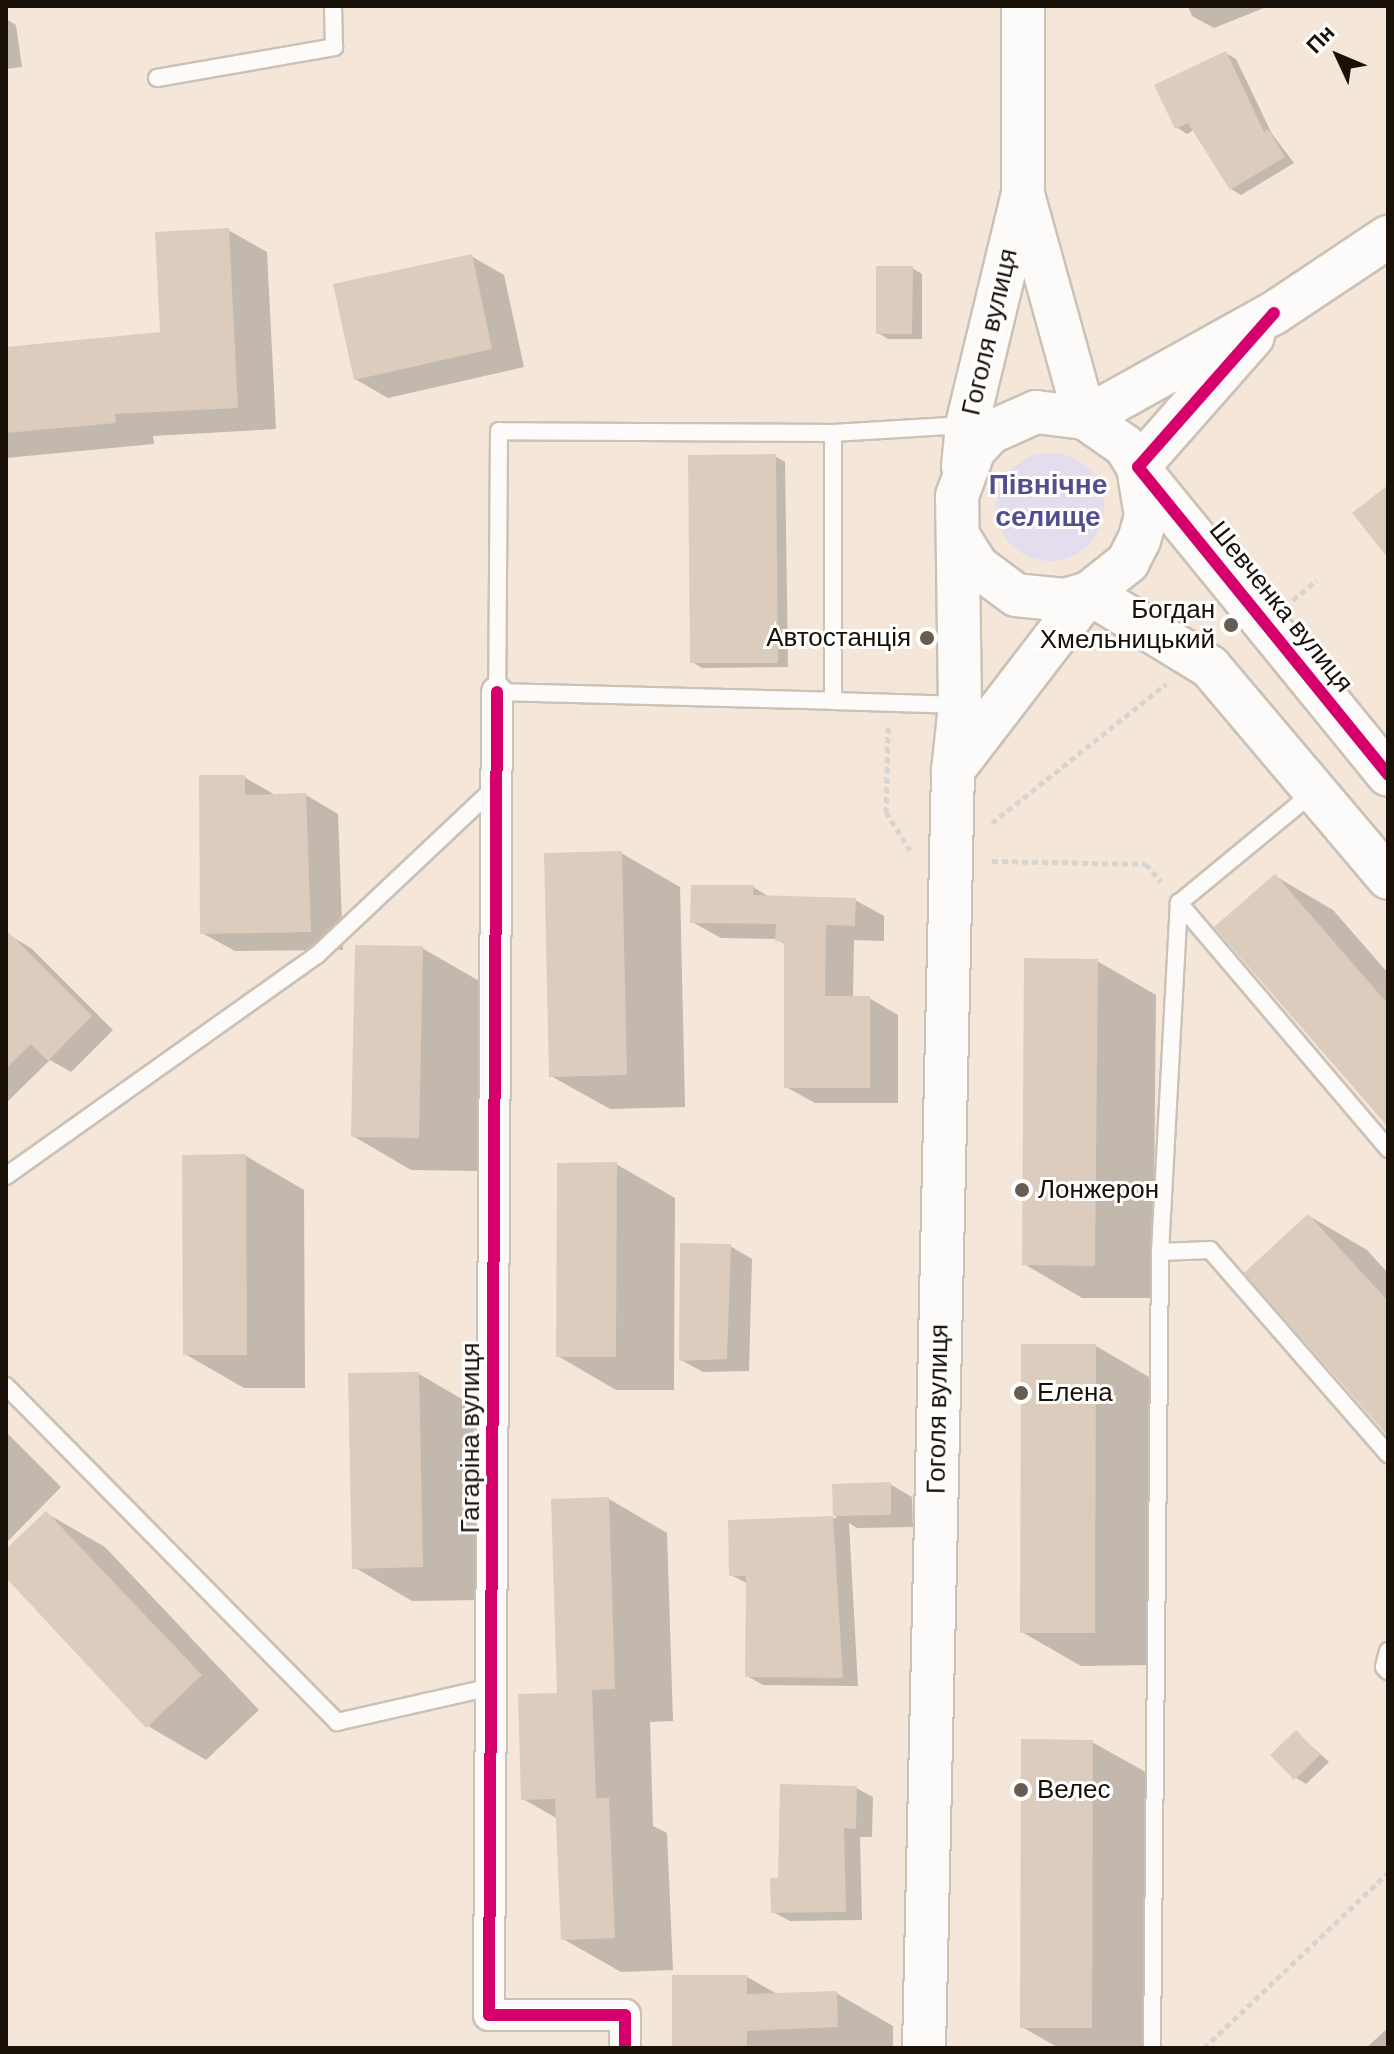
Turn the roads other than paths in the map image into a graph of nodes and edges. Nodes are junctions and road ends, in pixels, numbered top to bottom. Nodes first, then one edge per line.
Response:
1 (333, 6) edge
2 (1023, 6) edge
3 (157, 78) dead end
4 (1023, 193) junction
5 (1388, 237) edge
6 (1274, 313) junction
7 (1085, 418) junction
8 (967, 425) junction
9 (833, 433) junction
10 (1138, 467) junction
11 (962, 472) junction
12 (960, 539) junction
13 (1089, 593) junction
14 (497, 692) junction
15 (833, 701) junction
16 (960, 705) junction
17 (953, 771) junction
18 (1388, 775) edge
19 (497, 786) junction
20 (1316, 790) junction
21 (1388, 878) edge
22 (1179, 903) junction
23 (1388, 1149) edge
24 (6, 1176) edge
25 (1160, 1252) junction
26 (6, 1386) edge
27 (1388, 1454) edge
28 (1388, 1651) edge
29 (1388, 1671) edge
30 (491, 1687) junction
31 (625, 2048) edge
32 (924, 2048) edge
33 (1152, 2048) edge

1 - 3 lane
2 - 4 main road, Гоголя вулиця
4 - 7 main road, Гоголя вулиця
4 - 8 main road, Гоголя вулиця
5 - 6 main road
6 - 7 main road
6 - 10 main road
7 - 10 main road, Гоголя вулиця
7 - 11 main road, Гоголя вулиця
8 - 9 lane
8 - 11 main road, Гоголя вулиця
9 - 14 lane
9 - 15 lane
10 - 13 main road
10 - 18 main road, Шевченка вулиця
11 - 12 main road, Гоголя вулиця
12 - 13 main road
12 - 16 main road, Гоголя вулиця
13 - 17 main road
13 - 20 main road
14 - 15 lane
14 - 19 street, Гагаріна вулиця
15 - 16 lane
16 - 17 main road, Гоголя вулиця
17 - 32 main road, Гоголя вулиця
19 - 24 lane
19 - 30 street, Гагаріна вулиця
20 - 21 main road
20 - 22 lane
22 - 23 lane
22 - 25 lane
25 - 27 lane
25 - 33 lane
26 - 30 lane
28 - 29 lane
30 - 31 street, Гагаріна вулиця

